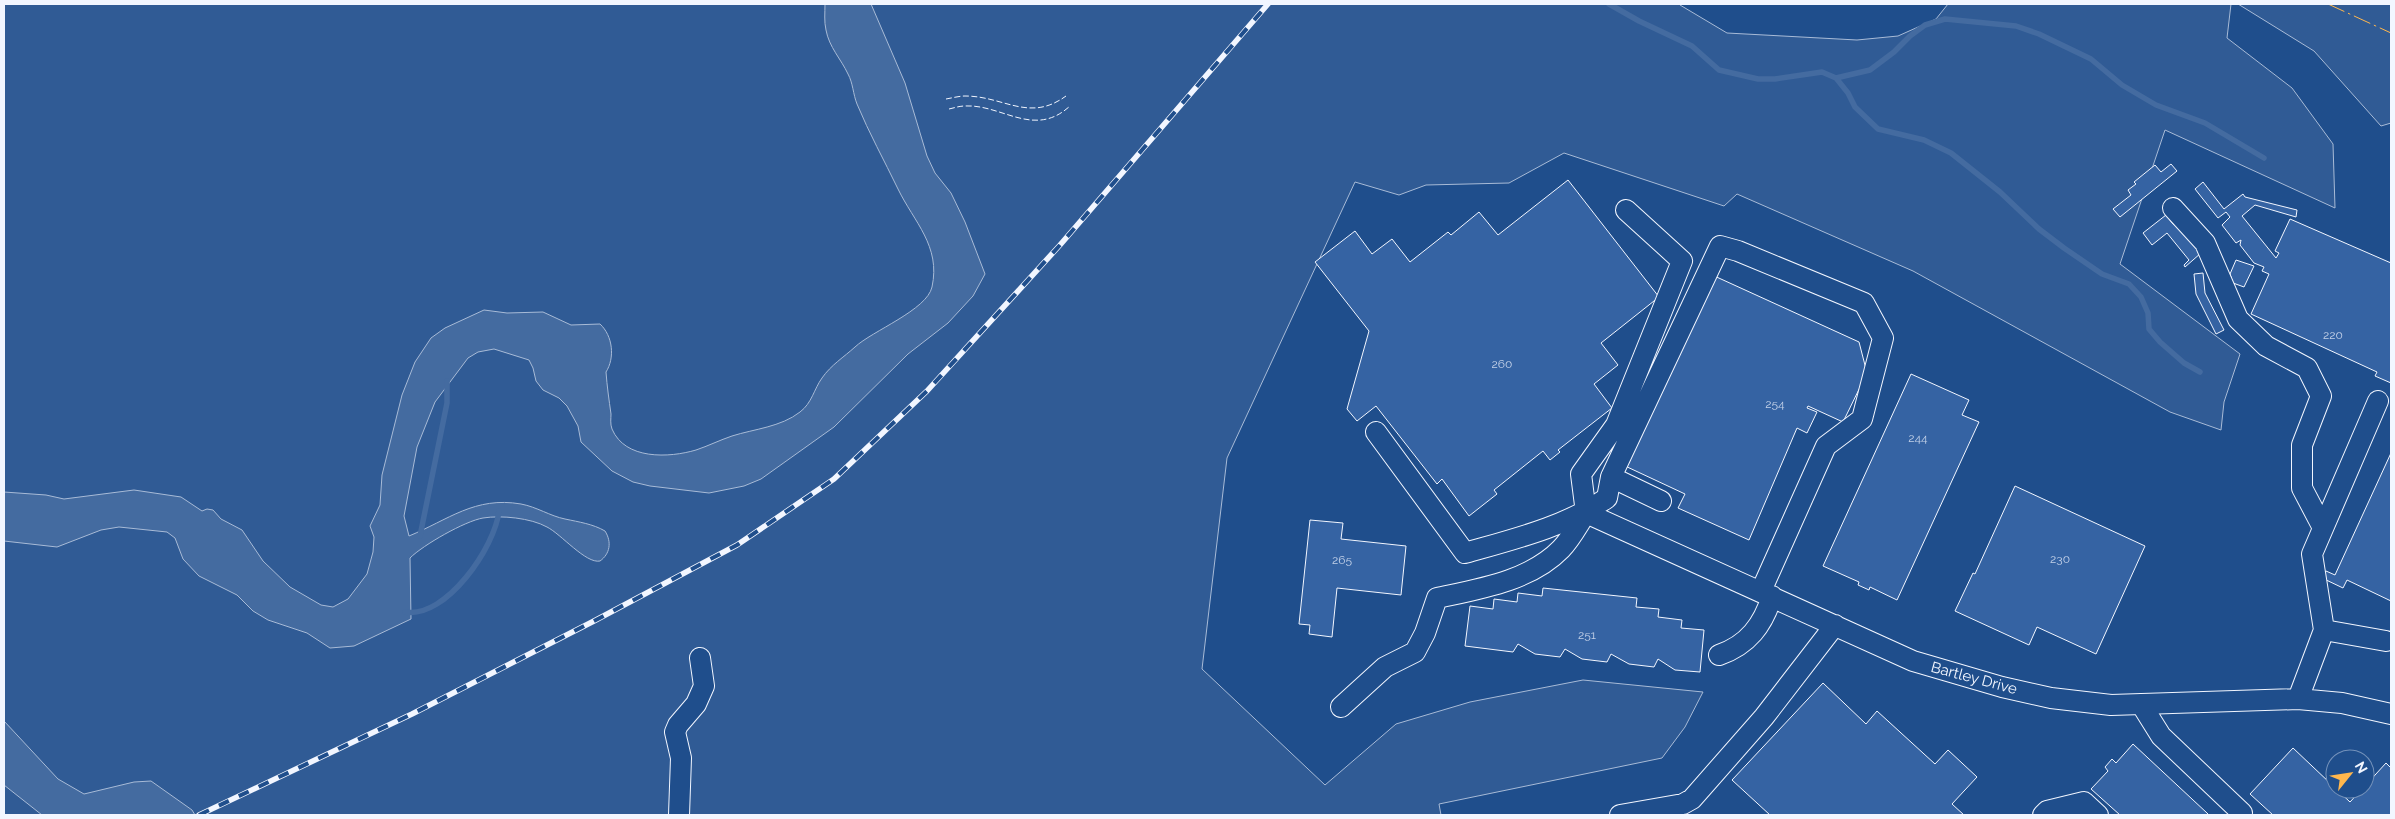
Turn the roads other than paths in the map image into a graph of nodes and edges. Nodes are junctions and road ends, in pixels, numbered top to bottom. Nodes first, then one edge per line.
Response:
1 (2173, 208) dead end
2 (1626, 210) dead end
3 (2378, 401) dead end
4 (1376, 432) dead end
5 (1611, 478) junction
6 (1661, 501) dead end
7 (1586, 513) junction
8 (2323, 528) junction
9 (1767, 594) junction
10 (1835, 625) junction
11 (2324, 630) junction
12 (2386, 641) dead end
13 (1719, 654) dead end
14 (700, 658) dead end
15 (2298, 699) junction
16 (2141, 704) junction
17 (1341, 707) dead end
18 (2391, 714) edge
19 (679, 815) edge
20 (1620, 815) edge
21 (2043, 815) edge
22 (2098, 815) edge
23 (2240, 815) edge

1 - 8 street
2 - 7 street
3 - 8 street
4 - 7 street
5 - 6 street
5 - 7 street
5 - 9 street
7 - 9 street, Bartley Drive
7 - 17 street
8 - 11 street
9 - 10 street, Bartley Drive
9 - 13 street
10 - 16 street, Bartley Drive
10 - 20 street
11 - 12 street
11 - 15 street
14 - 19 street
15 - 16 street, Bartley Drive
15 - 18 street, Bartley Drive
16 - 23 street
21 - 22 street

